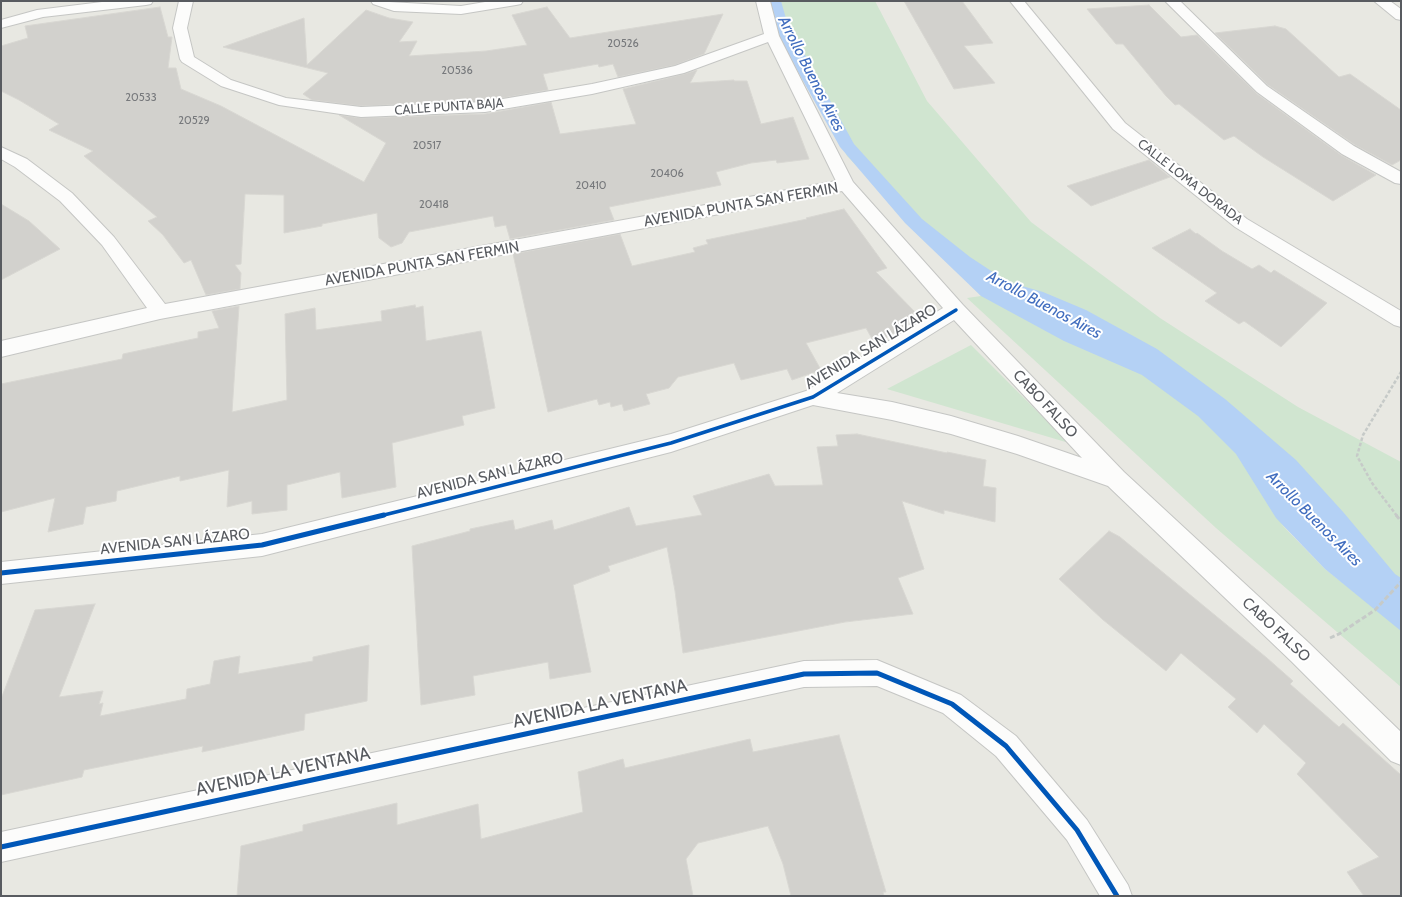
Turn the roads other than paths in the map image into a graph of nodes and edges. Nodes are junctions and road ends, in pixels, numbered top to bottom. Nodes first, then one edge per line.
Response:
1 (146, 1) edge
2 (186, 1) edge
3 (378, 1) edge
4 (516, 1) edge
5 (762, 1) edge
6 (1017, 1) edge
7 (1172, 1) edge
8 (1381, 1) edge
9 (1401, 16) edge
10 (1, 24) edge
11 (772, 36) junction
12 (1, 152) edge
13 (1401, 179) edge
14 (846, 185) junction
15 (956, 310) junction
16 (160, 312) junction
17 (1401, 320) edge
18 (1, 350) edge
19 (813, 397) junction
20 (1116, 479) junction
21 (1, 573) edge
22 (1401, 752) edge
23 (1, 847) edge
24 (1117, 896) edge

1 - 10 street
2 - 11 street, CALLE PUNTA BAJA
3 - 4 street
5 - 11 street, CABO FALSO
6 - 17 street, CALLE LOMA DORADA
7 - 13 street
8 - 9 street
11 - 14 street, CABO FALSO
12 - 16 street
14 - 15 street, CABO FALSO
14 - 16 street, AVENIDA PUNTA SAN FERMIN
15 - 19 street, AVENIDA SAN LÁZARO
15 - 20 street, CABO FALSO
16 - 18 street, AVENIDA PUNTA SAN FERMIN
19 - 20 street, AVENIDA SAN LÁZARO
19 - 21 street, AVENIDA SAN LÁZARO
20 - 22 street, CABO FALSO
23 - 24 street, AVENIDA LA VENTANA

